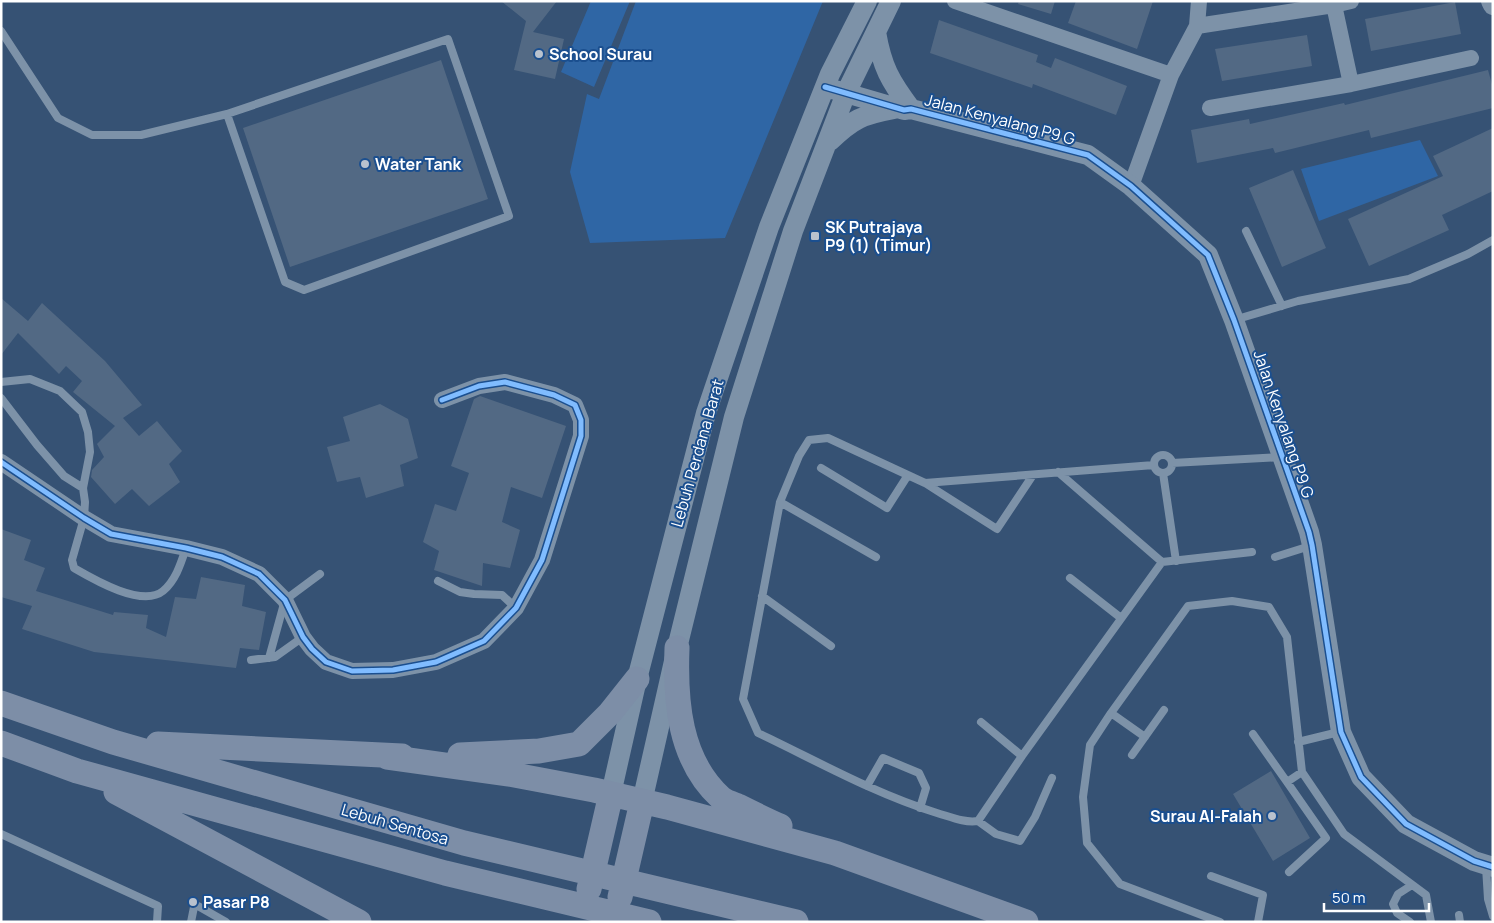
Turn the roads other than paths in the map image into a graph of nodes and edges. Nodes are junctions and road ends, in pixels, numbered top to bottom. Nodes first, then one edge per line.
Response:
1 (867, 1) edge
2 (891, 1) edge
3 (954, 1) edge
4 (1198, 1) edge
5 (1352, 1) edge
6 (1491, 1) edge
7 (1334, 5) junction
8 (1493, 5) edge
9 (1197, 26) junction
10 (1, 31) edge
11 (876, 32) junction
12 (1471, 58) dead end
13 (1171, 75) junction
14 (828, 80) junction
15 (1351, 84) junction
16 (849, 88) junction
17 (905, 106) junction
18 (1210, 108) dead end
19 (228, 114) junction
20 (827, 144) junction
21 (1131, 186) junction
22 (1246, 231) dead end
23 (1493, 240) edge
24 (1282, 306) junction
25 (1234, 320) junction
26 (1, 382) edge
27 (1, 398) edge
28 (442, 400) dead end
29 (1282, 456) junction
30 (1172, 463) junction
31 (1154, 465) junction
32 (4, 467) edge
33 (821, 468) dead end
34 (1058, 472) junction
35 (1163, 473) junction
36 (908, 475) junction
37 (1033, 476) junction
38 (925, 483) junction
39 (82, 488) junction
40 (780, 502) junction
41 (84, 518) junction
42 (1312, 545) junction
43 (186, 548) junction
44 (1252, 552) dead end
45 (876, 557) dead end
46 (1275, 557) dead end
47 (1176, 561) junction
48 (1162, 562) junction
49 (320, 574) dead end
50 (1070, 578) dead end
51 (438, 582) dead end
52 (762, 596) junction
53 (284, 600) junction
54 (516, 608) junction
55 (1120, 618) junction
56 (303, 637) junction
57 (831, 646) dead end
58 (677, 648) junction
59 (268, 658) junction
60 (251, 660) dead end
61 (637, 679) junction
62 (1, 704) edge
63 (1164, 710) dead end
64 (1111, 713) junction
65 (981, 722) dead end
66 (1341, 732) junction
67 (1253, 734) dead end
68 (1145, 737) junction
69 (113, 742) junction
70 (1298, 742) junction
71 (1, 743) edge
72 (1132, 755) dead end
73 (1022, 756) junction
74 (387, 757) junction
75 (77, 771) junction
76 (1302, 772) junction
77 (1052, 778) dead end
78 (1287, 782) junction
79 (867, 786) junction
80 (609, 803) junction
81 (920, 808) junction
82 (640, 811) junction
83 (978, 821) junction
84 (1, 834) edge
85 (835, 853) junction
86 (1489, 866) edge
87 (1289, 872) dead end
88 (1212, 876) dead end
89 (1412, 885) junction
90 (1493, 916) edge
91 (157, 922) edge
92 (191, 922) edge
93 (226, 922) edge
94 (359, 922) edge
95 (582, 922) edge
96 (615, 922) edge
97 (649, 922) edge
98 (796, 922) edge
99 (1026, 922) edge
100 (1220, 922) edge
101 (1258, 922) edge
102 (1410, 922) edge
103 (1431, 922) edge

1 - 14 street, Lebuh Perdana Barat
2 - 11 street, Lebuh Perdana Barat
3 - 13 street
4 - 9 street
5 - 7 street
6 - 8 street
7 - 9 street
7 - 15 street
9 - 13 street
10 - 19 lane
11 - 16 street, Lebuh Perdana Barat
11 - 17 street
12 - 15 street
13 - 21 street
14 - 16 street, Jalan Kenyalang P9 G
14 - 61 street, Lebuh Perdana Barat
15 - 18 street
16 - 17 street, Jalan Kenyalang P9 G
16 - 20 street, Lebuh Perdana Barat
17 - 20 street
17 - 21 street, Jalan Kenyalang P9 G
19 - 19 lane
20 - 58 street, Lebuh Perdana Barat
21 - 25 street, Jalan Kenyalang P9 G
22 - 24 lane
23 - 24 lane
24 - 25 lane
25 - 29 street, Jalan Kenyalang P9 G
26 - 39 lane
27 - 39 lane
28 - 54 street
29 - 30 lane
29 - 42 street, Jalan Kenyalang P9 G
30 - 31 lane
30 - 35 lane
31 - 34 lane
31 - 35 lane
32 - 41 street
33 - 36 lane
34 - 37 lane
34 - 48 lane
35 - 47 lane
36 - 38 lane
36 - 40 lane
37 - 38 lane
37 - 38 lane
39 - 41 lane
40 - 45 lane
40 - 52 lane
41 - 43 street
41 - 43 lane
42 - 46 lane
42 - 66 street, Jalan Kenyalang P9 G
43 - 53 street
44 - 47 lane
47 - 48 lane
48 - 55 lane
49 - 53 lane
50 - 55 lane
51 - 54 lane
52 - 57 lane
52 - 79 lane
53 - 56 street
53 - 59 lane
54 - 56 street
55 - 73 lane
56 - 59 lane
58 - 82 street, Lebuh Perdana Barat
58 - 85 main road
59 - 60 lane
61 - 74 main road
61 - 80 street, Lebuh Perdana Barat
62 - 69 main road, Lebuh Sentosa
63 - 68 lane
64 - 68 lane
64 - 70 lane
64 - 100 lane
65 - 73 lane
66 - 70 lane
66 - 86 street, Jalan Kenyalang P9 G
67 - 78 lane
68 - 72 lane
69 - 74 main road
69 - 98 main road, Lebuh Sentosa
70 - 76 lane
71 - 75 main road, Lebuh Sentosa
73 - 83 lane
74 - 80 main road
75 - 94 main road
75 - 97 main road, Lebuh Sentosa
76 - 78 lane
76 - 89 lane
77 - 83 lane
78 - 87 lane
79 - 81 lane
79 - 81 lane
80 - 82 main road
80 - 95 main road, Lebuh Perdana Barat
81 - 83 lane
82 - 85 main road
82 - 96 main road, Lebuh Perdana Barat
84 - 91 lane
85 - 99 main road
86 - 90 lane
88 - 101 lane
89 - 102 lane
89 - 103 lane
92 - 93 lane

